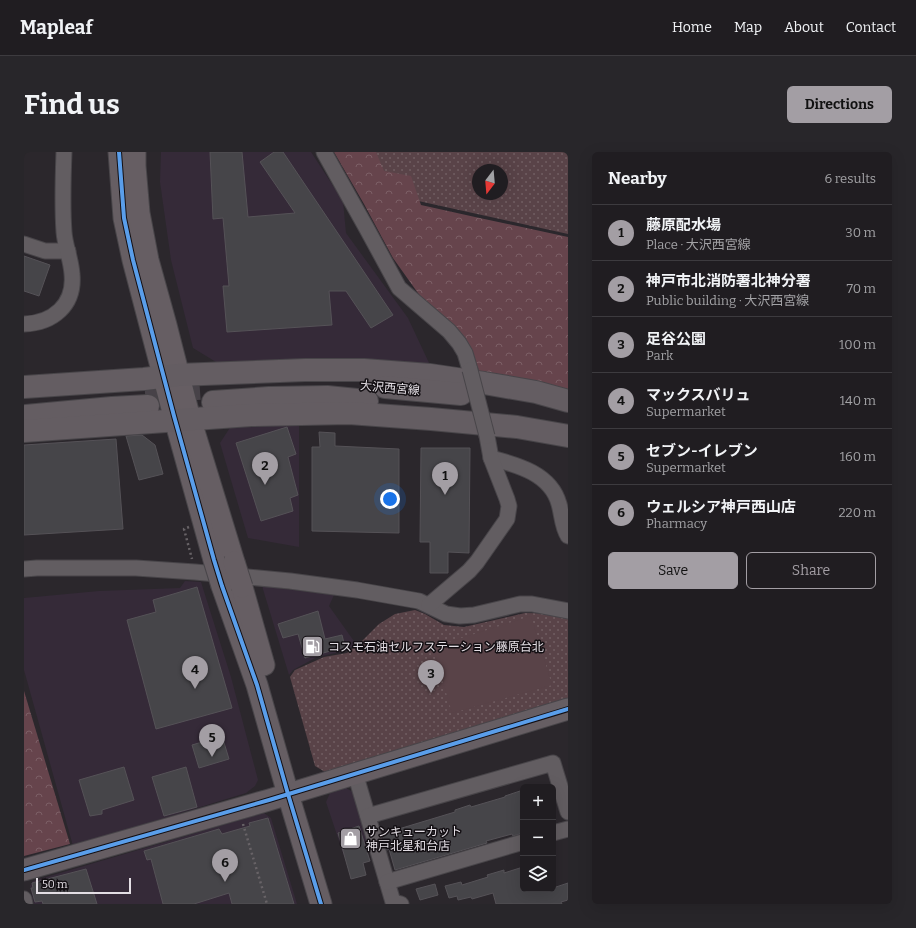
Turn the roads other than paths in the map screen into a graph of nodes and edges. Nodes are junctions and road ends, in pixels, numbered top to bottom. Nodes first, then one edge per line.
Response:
1 (64, 152) edge
2 (119, 152) edge
3 (135, 152) edge
4 (324, 152) edge
5 (24, 244) edge
6 (68, 251) junction
7 (24, 324) edge
8 (171, 375) junction
9 (24, 387) edge
10 (568, 401) edge
11 (24, 402) edge
12 (568, 414) edge
13 (24, 416) edge
14 (183, 420) junction
15 (568, 428) edge
16 (24, 430) edge
17 (568, 436) edge
18 (491, 458) junction
19 (568, 536) edge
20 (24, 569) edge
21 (429, 605) junction
22 (568, 611) edge
23 (568, 709) edge
24 (355, 773) junction
25 (296, 792) junction
26 (568, 812) edge
27 (368, 816) junction
28 (568, 829) edge
29 (556, 832) edge
30 (520, 843) edge
31 (24, 870) edge
32 (387, 882) junction
33 (24, 899) edge
34 (25, 904) edge
35 (321, 904) edge
36 (336, 904) edge
37 (401, 904) edge

1 - 6 street
2 - 8 street
3 - 8 street
4 - 18 street, bridge
5 - 6 street
6 - 7 street
8 - 9 main road
8 - 10 main road
8 - 14 street
11 - 13 main road
12 - 15 main road, 大沢西宮線
14 - 16 main road
14 - 17 main road
14 - 25 street, bridge
18 - 19 street
18 - 21 street
20 - 21 street
21 - 22 street
23 - 24 street
24 - 25 street
24 - 27 street
25 - 31 street
25 - 35 street
25 - 36 street
26 - 27 street
27 - 32 street
28 - 29 street
30 - 32 street
32 - 37 street
33 - 34 street

